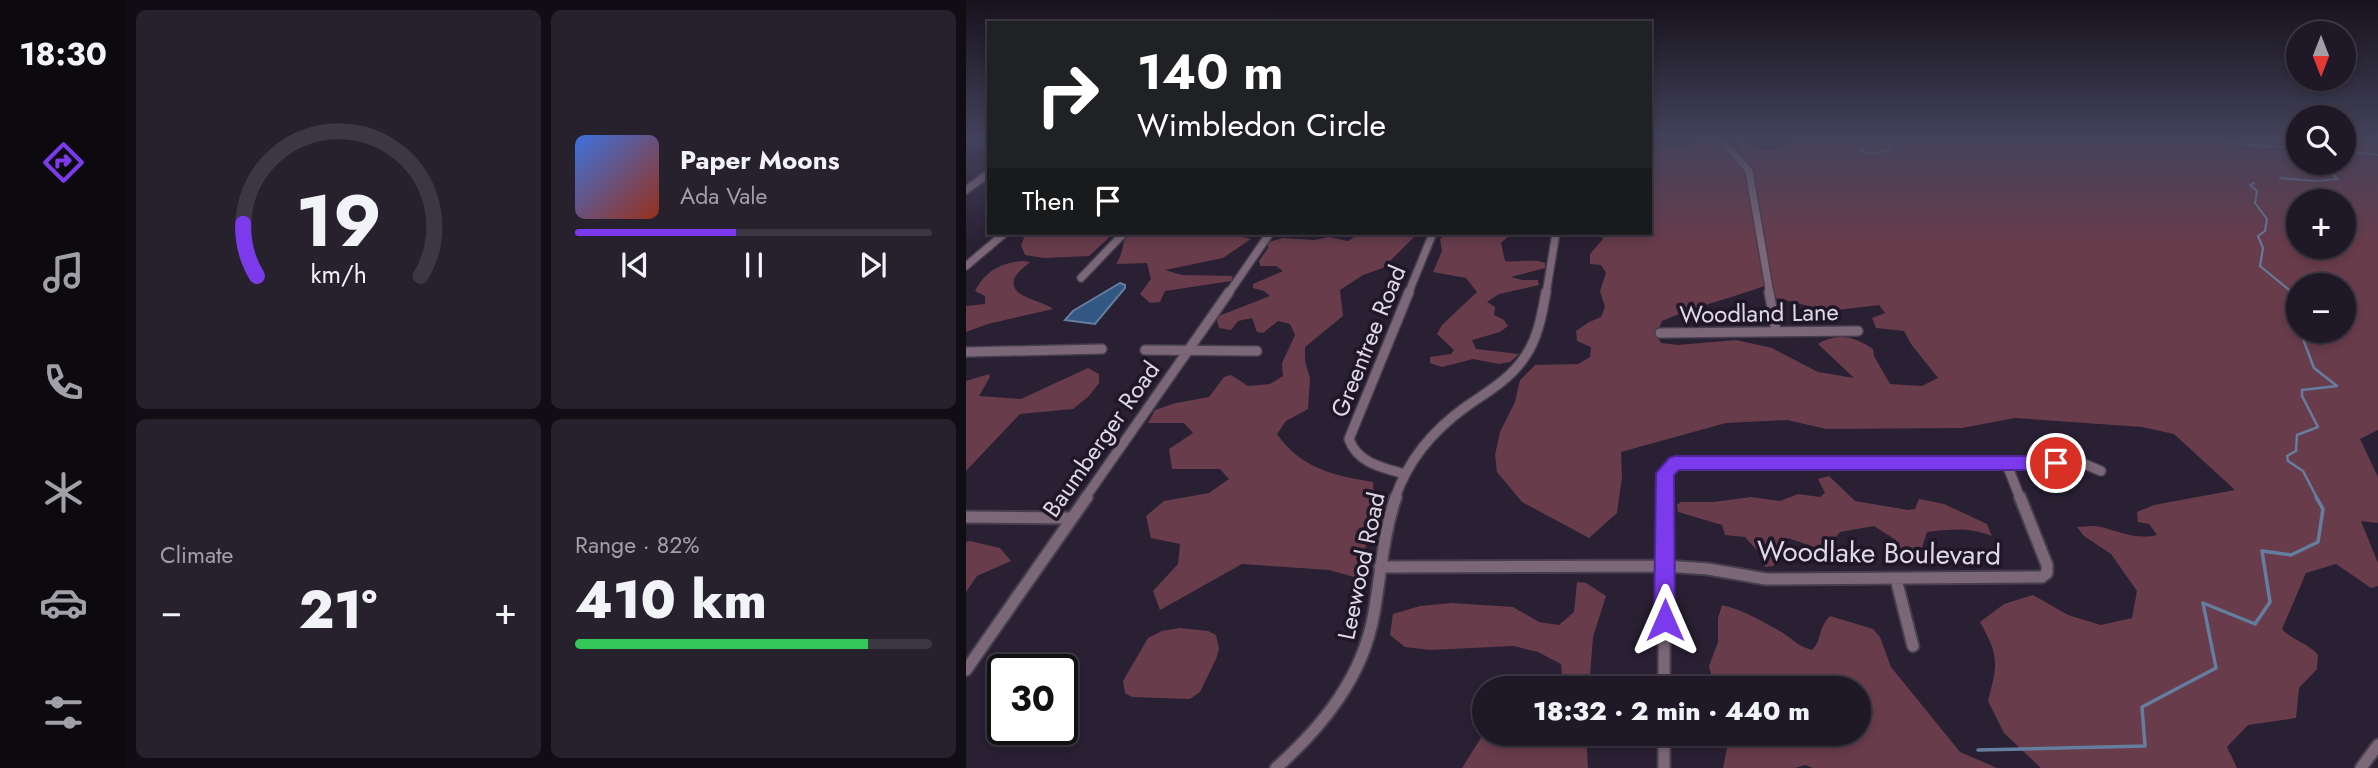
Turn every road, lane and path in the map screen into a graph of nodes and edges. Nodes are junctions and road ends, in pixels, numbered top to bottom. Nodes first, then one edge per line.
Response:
1 (987, 174) edge
2 (1749, 174) edge
3 (966, 181) edge
4 (978, 181) junction
5 (987, 181) edge
6 (966, 190) edge
7 (1003, 235) edge
8 (1122, 235) edge
9 (1269, 235) edge
10 (1432, 235) edge
11 (1556, 235) edge
12 (966, 266) edge
13 (1081, 278) dead end
14 (1776, 331) junction
15 (1858, 331) dead end
16 (1660, 333) dead end
17 (1102, 349) dead end
18 (1146, 349) dead end
19 (1189, 349) junction
20 (1257, 351) dead end
21 (966, 352) edge
22 (2006, 462) junction
23 (2101, 471) dead end
24 (1405, 474) junction
25 (966, 517) edge
26 (1072, 518) junction
27 (1665, 566) junction
28 (1380, 567) junction
29 (1896, 579) junction
30 (1913, 646) dead end
31 (966, 670) edge
32 (1664, 676) edge
33 (2378, 745) edge
34 (1664, 746) edge
35 (1276, 768) edge
36 (1664, 768) edge
37 (2361, 768) edge

1 - 4 street
2 - 14 street
3 - 4 street
4 - 5 street
4 - 6 street
7 - 12 street
8 - 13 street
9 - 19 street, Baumberger Road
10 - 24 street, Greentree Road
11 - 24 street, Leewood Road
14 - 15 street, Woodland Lane
14 - 16 street, Woodland Lane
17 - 21 street
18 - 19 street
19 - 20 street
19 - 26 street, Baumberger Road
22 - 23 street
22 - 27 street
22 - 29 street, Woodlake Boulevard
24 - 28 street, Leewood Road
25 - 26 street
26 - 31 street, Baumberger Road
27 - 28 street, Woodlake Boulevard
27 - 29 street, Woodlake Boulevard
27 - 32 street
28 - 35 street, Leewood Road
29 - 30 street
33 - 37 street
34 - 36 street

